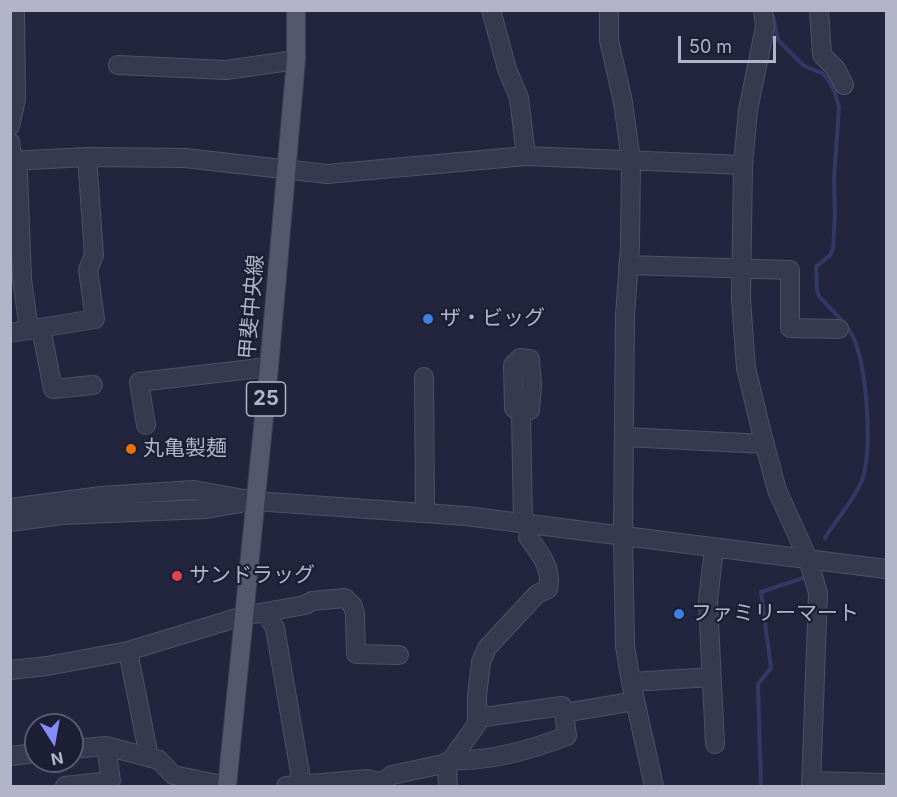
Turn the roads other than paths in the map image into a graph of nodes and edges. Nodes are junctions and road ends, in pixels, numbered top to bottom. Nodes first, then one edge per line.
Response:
1 (15, 10) edge
2 (296, 10) edge
3 (492, 10) edge
4 (609, 10) edge
5 (763, 10) edge
6 (819, 10) edge
7 (296, 60) junction
8 (118, 65) dead end
9 (844, 85) dead end
10 (10, 126) edge
11 (10, 142) edge
12 (526, 156) junction
13 (87, 157) junction
14 (631, 160) junction
15 (12, 161) edge
16 (743, 165) junction
17 (286, 170) junction
18 (628, 265) junction
19 (742, 267) junction
20 (35, 329) junction
21 (839, 329) dead end
22 (10, 333) edge
23 (269, 367) junction
24 (424, 376) dead end
25 (93, 385) dead end
26 (521, 413) dead end
27 (146, 424) dead end
28 (625, 437) junction
29 (765, 444) junction
30 (255, 501) junction
31 (10, 507) edge
32 (425, 513) junction
33 (10, 522) edge
34 (526, 523) junction
35 (623, 536) junction
36 (714, 548) junction
37 (808, 559) junction
38 (886, 569) edge
39 (265, 612) junction
40 (243, 616) junction
41 (128, 651) junction
42 (399, 655) dead end
43 (10, 670) edge
44 (712, 677) junction
45 (631, 682) junction
46 (635, 701) junction
47 (564, 712) junction
48 (477, 718) junction
49 (715, 744) dead end
50 (106, 746) junction
51 (84, 748) edge
52 (148, 757) junction
53 (449, 761) junction
54 (886, 783) edge
55 (811, 784) edge
56 (294, 785) edge
57 (380, 785) edge
58 (65, 786) edge
59 (227, 786) edge
60 (448, 786) edge
61 (654, 786) edge

1 - 10 street
2 - 7 main road, 甲斐中央線 / 25
3 - 12 street
4 - 14 street
5 - 16 street
6 - 9 street
7 - 8 street
7 - 17 main road, 甲斐中央線 / 25
11 - 15 street
12 - 14 street
12 - 17 street
13 - 15 street
13 - 17 street
13 - 20 street
14 - 16 street
14 - 18 street
15 - 20 street
16 - 19 street
17 - 23 main road, 甲斐中央線 / 25
18 - 19 street
18 - 28 street
19 - 21 street
19 - 29 street
20 - 22 street
20 - 25 street
23 - 27 street
23 - 30 main road, 甲斐中央線 / 25
24 - 32 street
26 - 34 street
28 - 29 street
28 - 35 street
29 - 37 street
30 - 31 street
30 - 32 street
30 - 33 street
30 - 40 main road, 甲斐中央線 / 25
32 - 34 street
34 - 35 street
34 - 48 street
35 - 36 street
35 - 45 street
36 - 37 street
36 - 44 street
37 - 38 street
37 - 55 street
39 - 40 street
39 - 42 street
39 - 56 street
40 - 41 street
40 - 59 main road, 甲斐中央線 / 25
41 - 43 street
41 - 52 street
44 - 45 street
44 - 49 street
45 - 46 street
46 - 47 street
46 - 61 street
47 - 48 street
47 - 53 street
48 - 53 street
50 - 51 street
50 - 52 street
50 - 58 street
52 - 59 street
53 - 57 street
53 - 60 street
54 - 55 street
56 - 57 street

